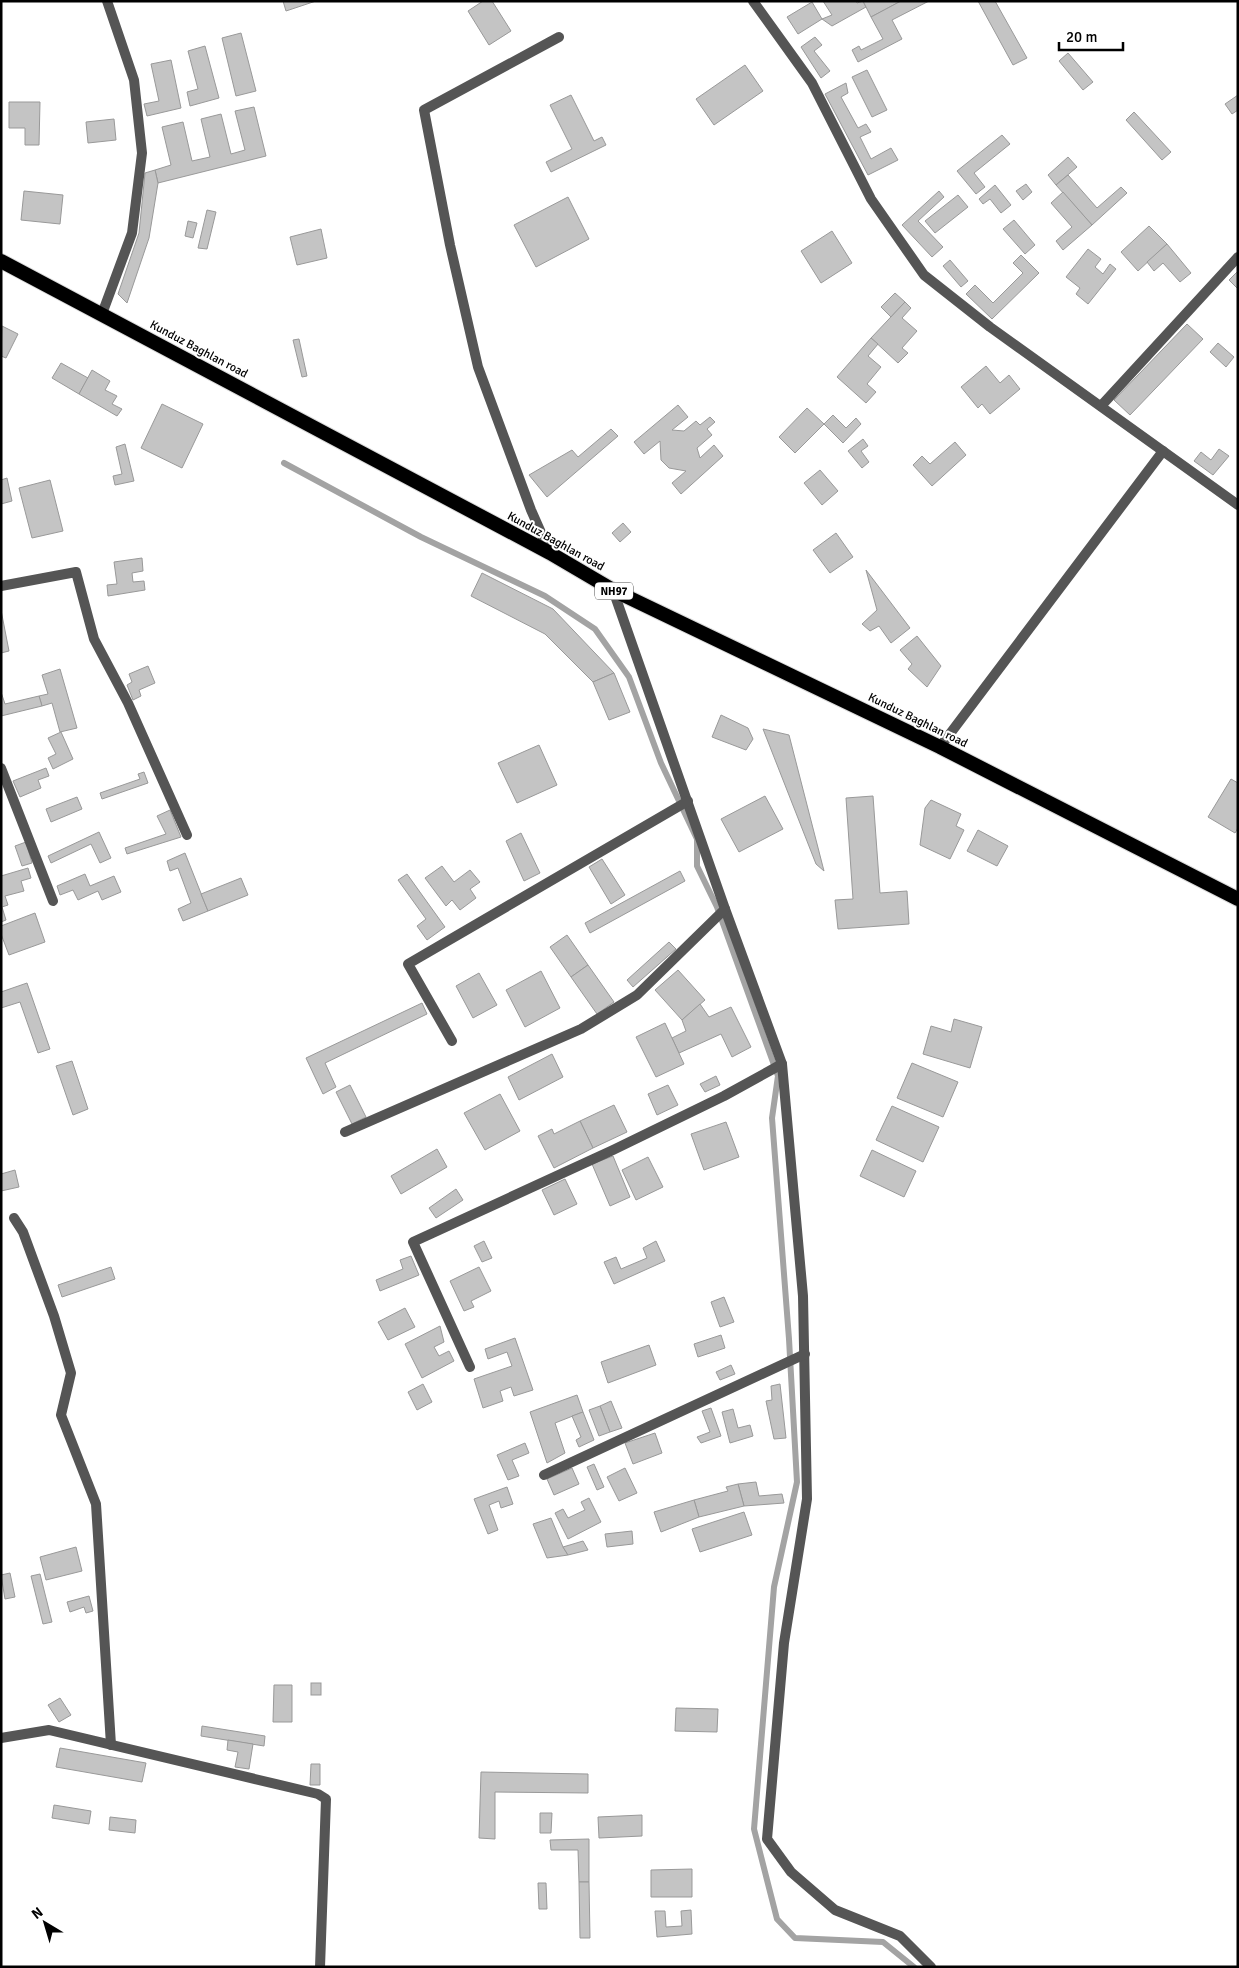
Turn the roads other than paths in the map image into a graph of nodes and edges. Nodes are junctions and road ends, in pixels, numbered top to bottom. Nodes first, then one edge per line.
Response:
1 (107, 1) edge
2 (753, 1) edge
3 (559, 37) dead end
4 (1238, 257) edge
5 (1, 261) edge
6 (102, 314) junction
7 (1101, 406) junction
8 (1163, 450) junction
9 (1238, 505) edge
10 (550, 553) junction
11 (1, 586) edge
12 (613, 590) junction
13 (940, 747) junction
14 (1, 768) edge
15 (688, 801) junction
16 (187, 835) dead end
17 (1238, 899) edge
18 (53, 901) dead end
19 (724, 909) junction
20 (452, 1041) dead end
21 (782, 1064) junction
22 (345, 1132) dead end
23 (14, 1218) dead end
24 (805, 1354) junction
25 (470, 1366) dead end
26 (544, 1475) dead end
27 (1, 1738) edge
28 (111, 1744) junction
29 (320, 1967) edge
30 (931, 1967) edge

1 - 6 street
2 - 7 street
3 - 10 street
4 - 7 street
5 - 6 highway, Kunduz Baghlan road / NH97
6 - 10 highway, Kunduz Baghlan road / NH97
7 - 8 street
8 - 9 street
8 - 13 street
10 - 12 highway, Kunduz Baghlan road / NH97
11 - 16 street
12 - 13 highway, Kunduz Baghlan road / NH97
12 - 15 street
13 - 17 highway, Kunduz Baghlan road / NH97
14 - 18 street
15 - 19 street
15 - 20 street
19 - 21 street
19 - 22 street
21 - 24 street
21 - 25 street
23 - 28 street
24 - 26 street
24 - 30 street
27 - 28 street
28 - 29 street

